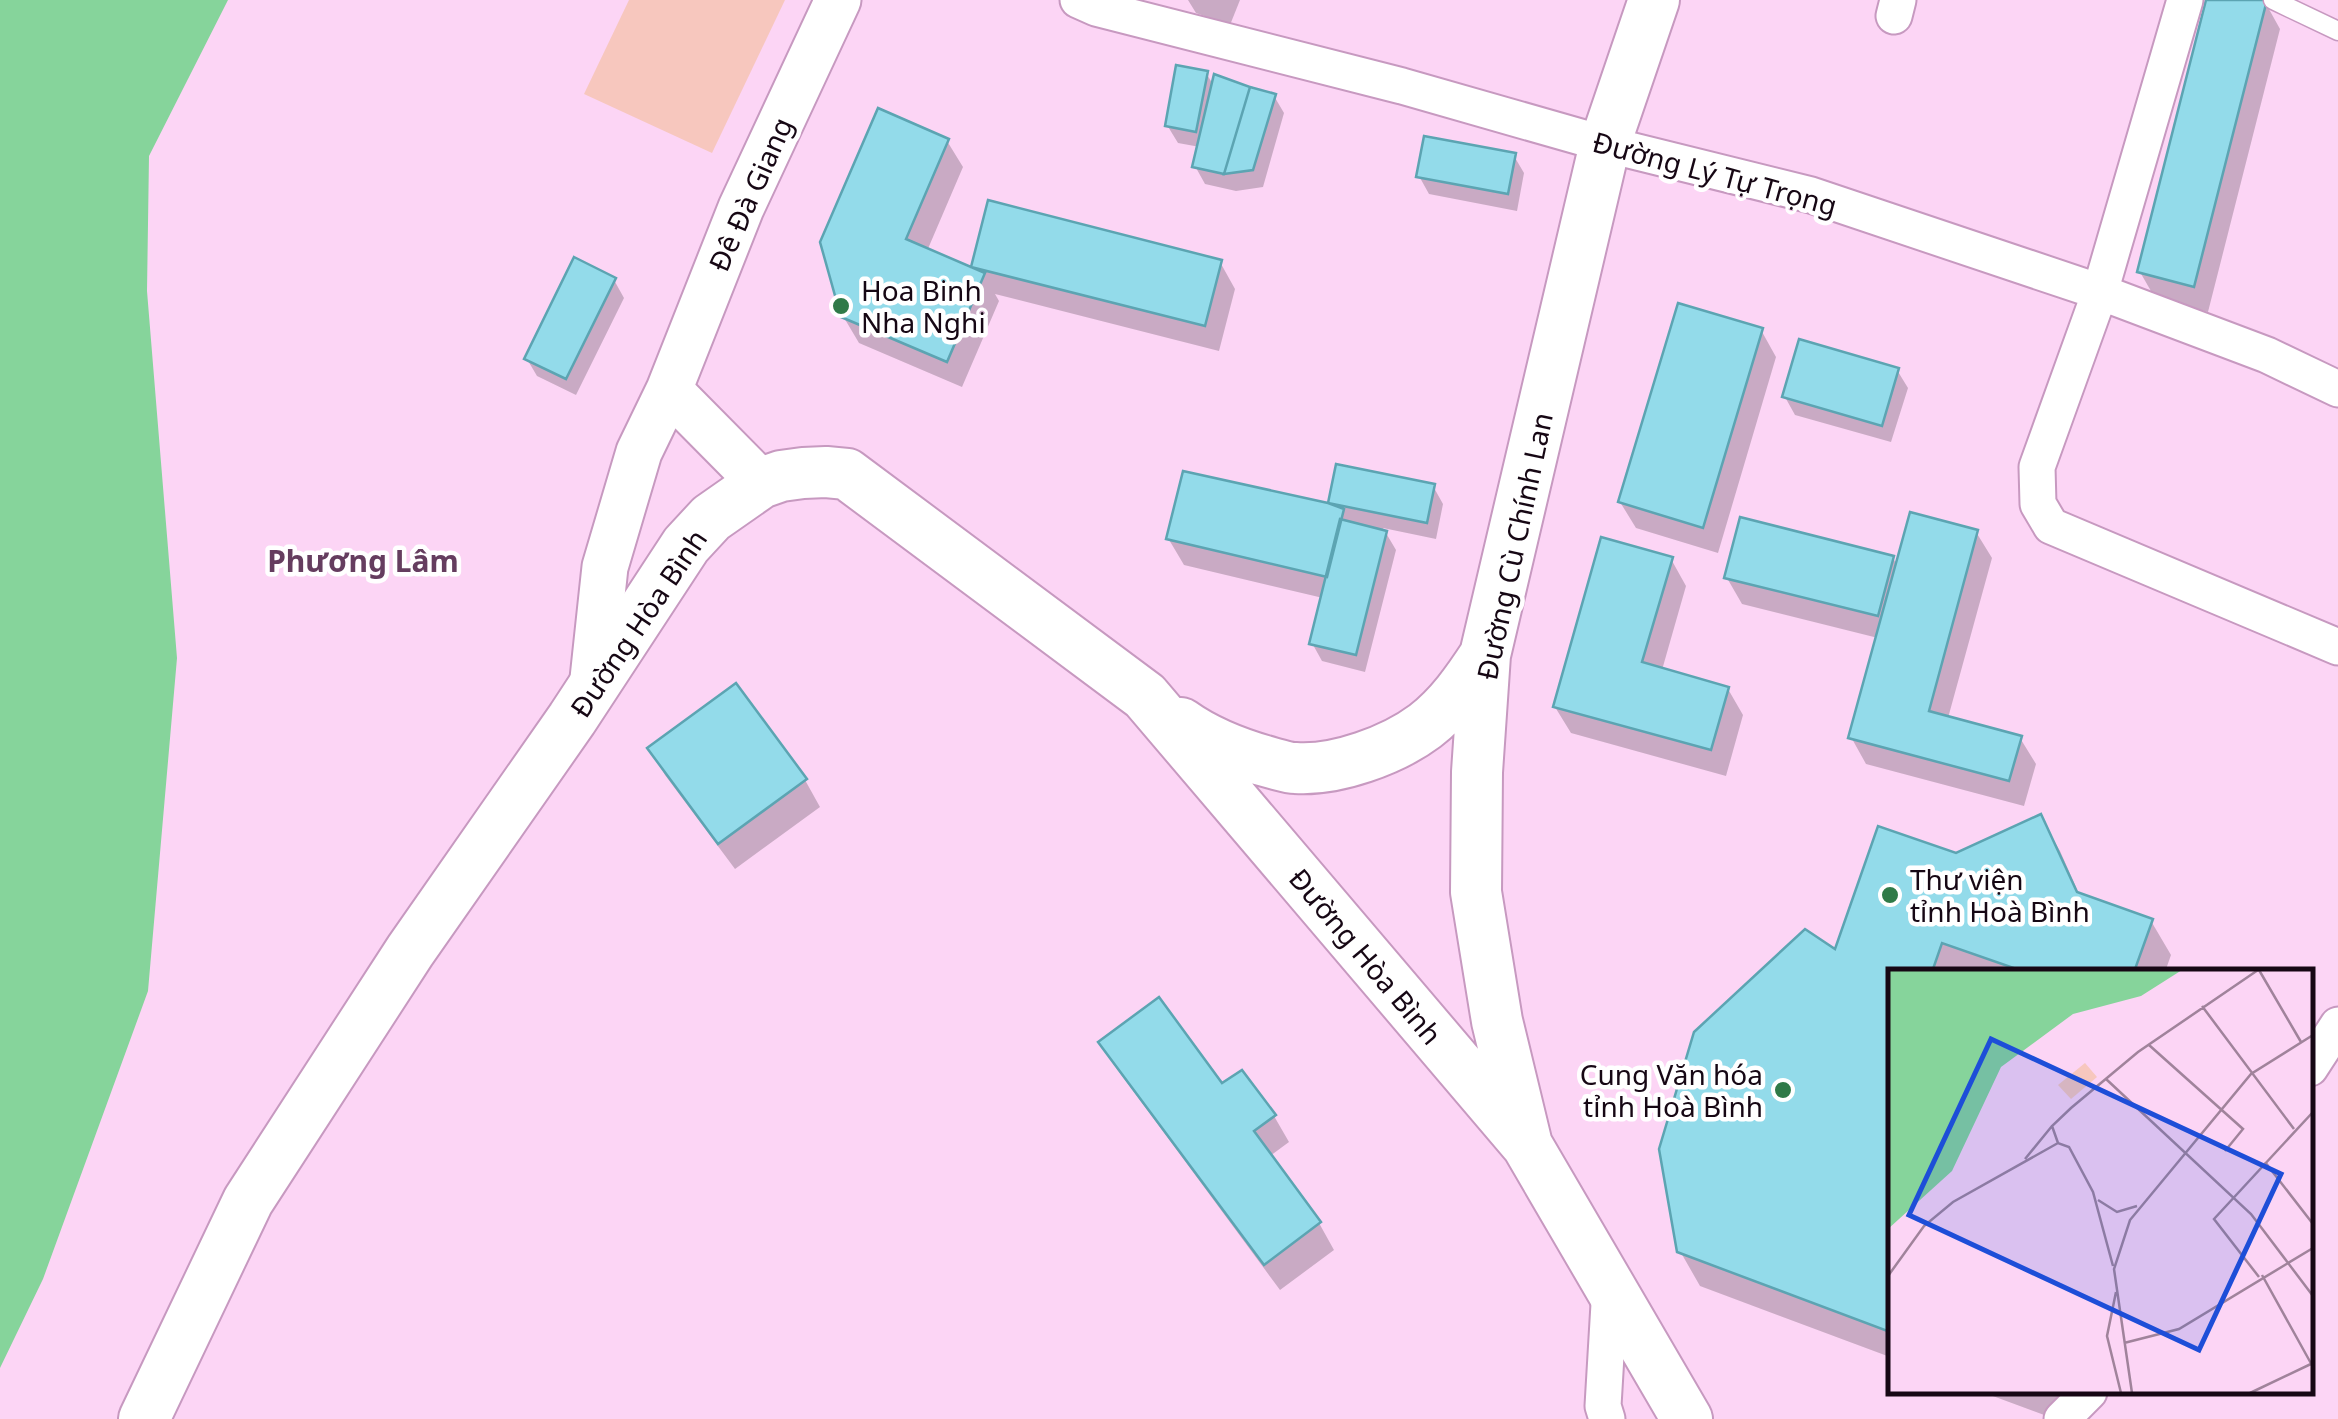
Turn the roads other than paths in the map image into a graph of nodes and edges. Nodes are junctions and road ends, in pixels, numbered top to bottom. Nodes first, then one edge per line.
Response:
1 (838, 0) edge
2 (1078, 0) edge
3 (1654, 0) edge
4 (2185, 0) edge
5 (2274, 0) edge
6 (2338, 30) edge
7 (1606, 144) junction
8 (2100, 292) junction
9 (669, 390) junction
10 (2338, 390) edge
11 (761, 483) junction
12 (2338, 647) edge
13 (1485, 655) junction
14 (592, 688) junction
15 (1145, 696) junction
16 (2338, 1025) edge
17 (2313, 1063) edge
18 (1527, 1145) junction
19 (1610, 1288) junction
20 (2086, 1394) edge
21 (144, 1419) edge
22 (1607, 1419) edge
23 (1687, 1419) edge
24 (2062, 1419) edge

1 - 9 street, Đê Đà Giang
2 - 7 street, Đường Lý Tự Trọng
3 - 7 main road, Đường Cù Chính Lan
4 - 8 street
5 - 6 lane
7 - 8 street, Đường Lý Tự Trọng
7 - 13 main road, Đường Cù Chính Lan
8 - 10 street, Đường Lý Tự Trọng
8 - 12 street
9 - 11 street
9 - 14 street, Đê Đà Giang
11 - 14 main road, Đường Hòa Bình
11 - 15 main road, Đường Hòa Bình
13 - 15 main road
13 - 18 main road, Đường Cù Chính Lan
14 - 21 main road, Đường Hòa Bình
15 - 18 main road, Đường Hòa Bình
16 - 17 street
18 - 19 main road, Đường Cù Chính Lan
19 - 22 street
19 - 23 main road, Đường Cù Chính Lan
20 - 24 street

